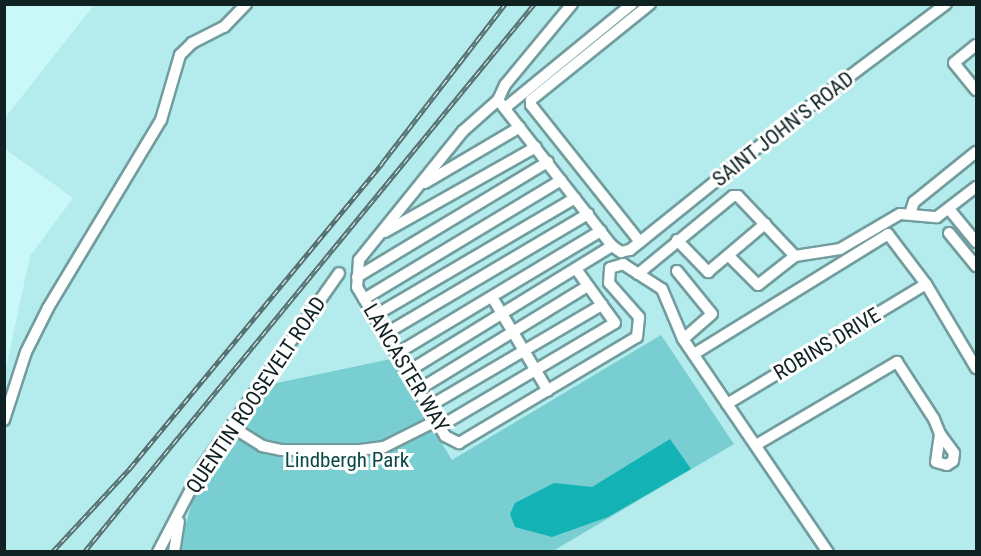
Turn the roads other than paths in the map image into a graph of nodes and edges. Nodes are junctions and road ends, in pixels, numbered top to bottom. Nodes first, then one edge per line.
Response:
1 (246, 4) edge
2 (572, 4) edge
3 (632, 4) edge
4 (650, 4) edge
5 (946, 4) edge
6 (976, 45) edge
7 (510, 78) junction
8 (976, 90) edge
9 (527, 97) junction
10 (502, 104) junction
11 (520, 127) junction
12 (536, 147) junction
13 (974, 158) edge
14 (548, 162) junction
15 (561, 180) junction
16 (418, 187) junction
17 (976, 187) edge
18 (575, 198) junction
19 (949, 209) junction
20 (588, 214) junction
21 (910, 214) junction
22 (765, 224) junction
23 (601, 231) junction
24 (949, 233) dead end
25 (379, 235) junction
26 (677, 240) junction
27 (640, 242) junction
28 (976, 242) edge
29 (617, 249) junction
30 (799, 254) junction
31 (729, 256) junction
32 (976, 266) edge
33 (576, 268) junction
34 (634, 271) junction
35 (677, 271) dead end
36 (339, 273) dead end
37 (357, 277) junction
38 (926, 284) junction
39 (588, 286) junction
40 (492, 297) junction
41 (364, 299) junction
42 (602, 305) junction
43 (374, 316) junction
44 (503, 316) junction
45 (512, 332) junction
46 (385, 334) junction
47 (683, 339) junction
48 (524, 352) junction
49 (396, 354) junction
50 (694, 354) junction
51 (976, 368) edge
52 (536, 371) junction
53 (407, 372) junction
54 (418, 390) junction
55 (548, 391) junction
56 (728, 404) junction
57 (428, 407) junction
58 (4, 420) edge
59 (438, 424) junction
60 (232, 426) junction
61 (940, 434) dead end
62 (756, 445) junction
63 (181, 509) junction
64 (158, 552) edge
65 (174, 552) edge
66 (828, 552) edge

1 - 58 street
2 - 7 street
3 - 9 street
4 - 9 street
5 - 27 street, SAINT JOHN'S ROAD
6 - 8 street
7 - 9 street
7 - 10 street
9 - 10 street, LANCASTER WAY
9 - 27 street
10 - 11 street
10 - 16 street, LANCASTER WAY
11 - 12 street
11 - 16 street
12 - 14 street
12 - 25 street
13 - 21 street
14 - 15 street
14 - 37 street
15 - 18 street
15 - 41 street
16 - 25 street, LANCASTER WAY
17 - 19 street
18 - 20 street
18 - 43 street
19 - 21 street
19 - 28 street
20 - 23 street
20 - 46 street
21 - 30 street
22 - 26 street
22 - 30 street
22 - 31 street
23 - 29 street
23 - 40 street
24 - 32 street
25 - 37 street, LANCASTER WAY
26 - 31 street
26 - 34 street
27 - 29 street, SAINT JOHN'S ROAD
29 - 33 street, SAINT JOHN'S ROAD
30 - 31 street
33 - 39 street
33 - 44 street, SAINT JOHN'S ROAD
34 - 47 street
34 - 55 street, LANCASTER WAY
35 - 47 street
36 - 60 street, QUENTIN ROOSEVELT ROAD
37 - 41 street, LANCASTER WAY
38 - 50 street
38 - 51 street
38 - 56 street, ROBINS DRIVE
39 - 42 street
39 - 45 street
40 - 44 street
40 - 49 street
41 - 43 street, LANCASTER WAY
42 - 48 street
42 - 52 street
43 - 46 street, LANCASTER WAY
44 - 45 street
44 - 53 street, SAINT JOHN'S ROAD
45 - 48 street
45 - 54 street
46 - 49 street, LANCASTER WAY
47 - 50 street
48 - 52 street
48 - 57 street
49 - 53 street, LANCASTER WAY
50 - 56 street
52 - 55 street
52 - 59 street
53 - 54 street, LANCASTER WAY
54 - 57 street, LANCASTER WAY
55 - 59 street, LANCASTER WAY
56 - 62 street
57 - 59 street, LANCASTER WAY
59 - 60 street
60 - 63 street, QUENTIN ROOSEVELT ROAD
61 - 62 street
62 - 66 street
63 - 64 street, QUENTIN ROOSEVELT ROAD
63 - 65 street

